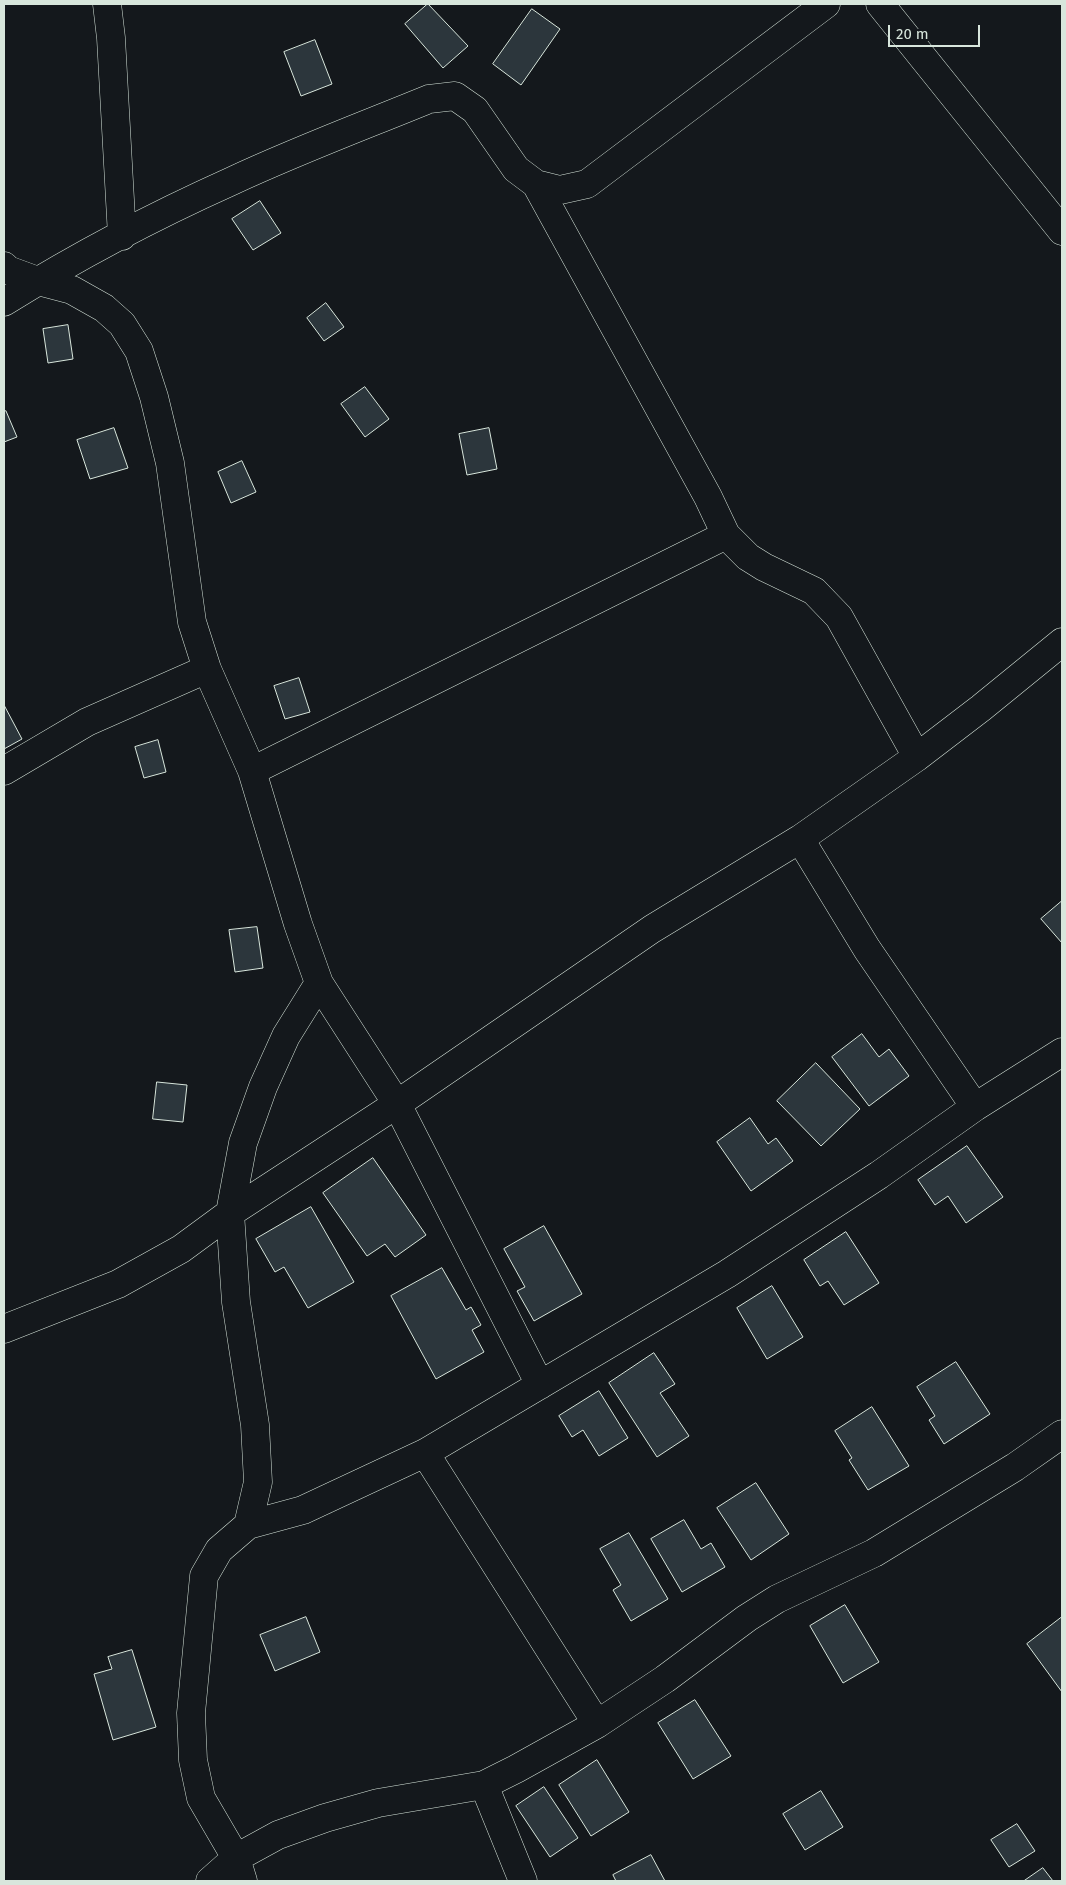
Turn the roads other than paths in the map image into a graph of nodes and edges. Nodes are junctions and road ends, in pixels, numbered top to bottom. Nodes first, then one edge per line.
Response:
1 (107, 4) edge
2 (826, 4) edge
3 (880, 4) edge
4 (536, 184) junction
5 (1062, 231) edge
6 (122, 236) junction
7 (4, 266) edge
8 (38, 281) junction
9 (4, 302) edge
10 (726, 535) junction
11 (1062, 642) edge
12 (207, 669) junction
13 (917, 757) junction
14 (4, 771) edge
15 (252, 771) junction
16 (800, 839) junction
17 (319, 983) junction
18 (1062, 1052) edge
19 (397, 1104) junction
20 (975, 1107) junction
21 (230, 1213) junction
22 (4, 1329) edge
23 (540, 1385) junction
24 (1062, 1434) edge
25 (425, 1453) junction
26 (248, 1525) junction
27 (597, 1724) junction
28 (484, 1784) junction
29 (240, 1870) edge
30 (210, 1881) edge
31 (523, 1881) edge

1 - 6 street
2 - 4 street
3 - 5 street
4 - 6 street
4 - 10 street
6 - 8 street
7 - 8 street
8 - 9 street
8 - 12 street
10 - 13 street
10 - 15 street
11 - 13 street
12 - 14 street
12 - 15 street
13 - 16 street
15 - 17 street
16 - 19 street
16 - 20 street
17 - 19 street
17 - 21 street
18 - 20 street
19 - 21 street
19 - 23 street
20 - 23 street
21 - 22 street
21 - 26 street
23 - 25 street
24 - 27 street
25 - 26 street
25 - 27 street
26 - 29 street
27 - 28 street
28 - 29 street
28 - 31 street
29 - 30 street

